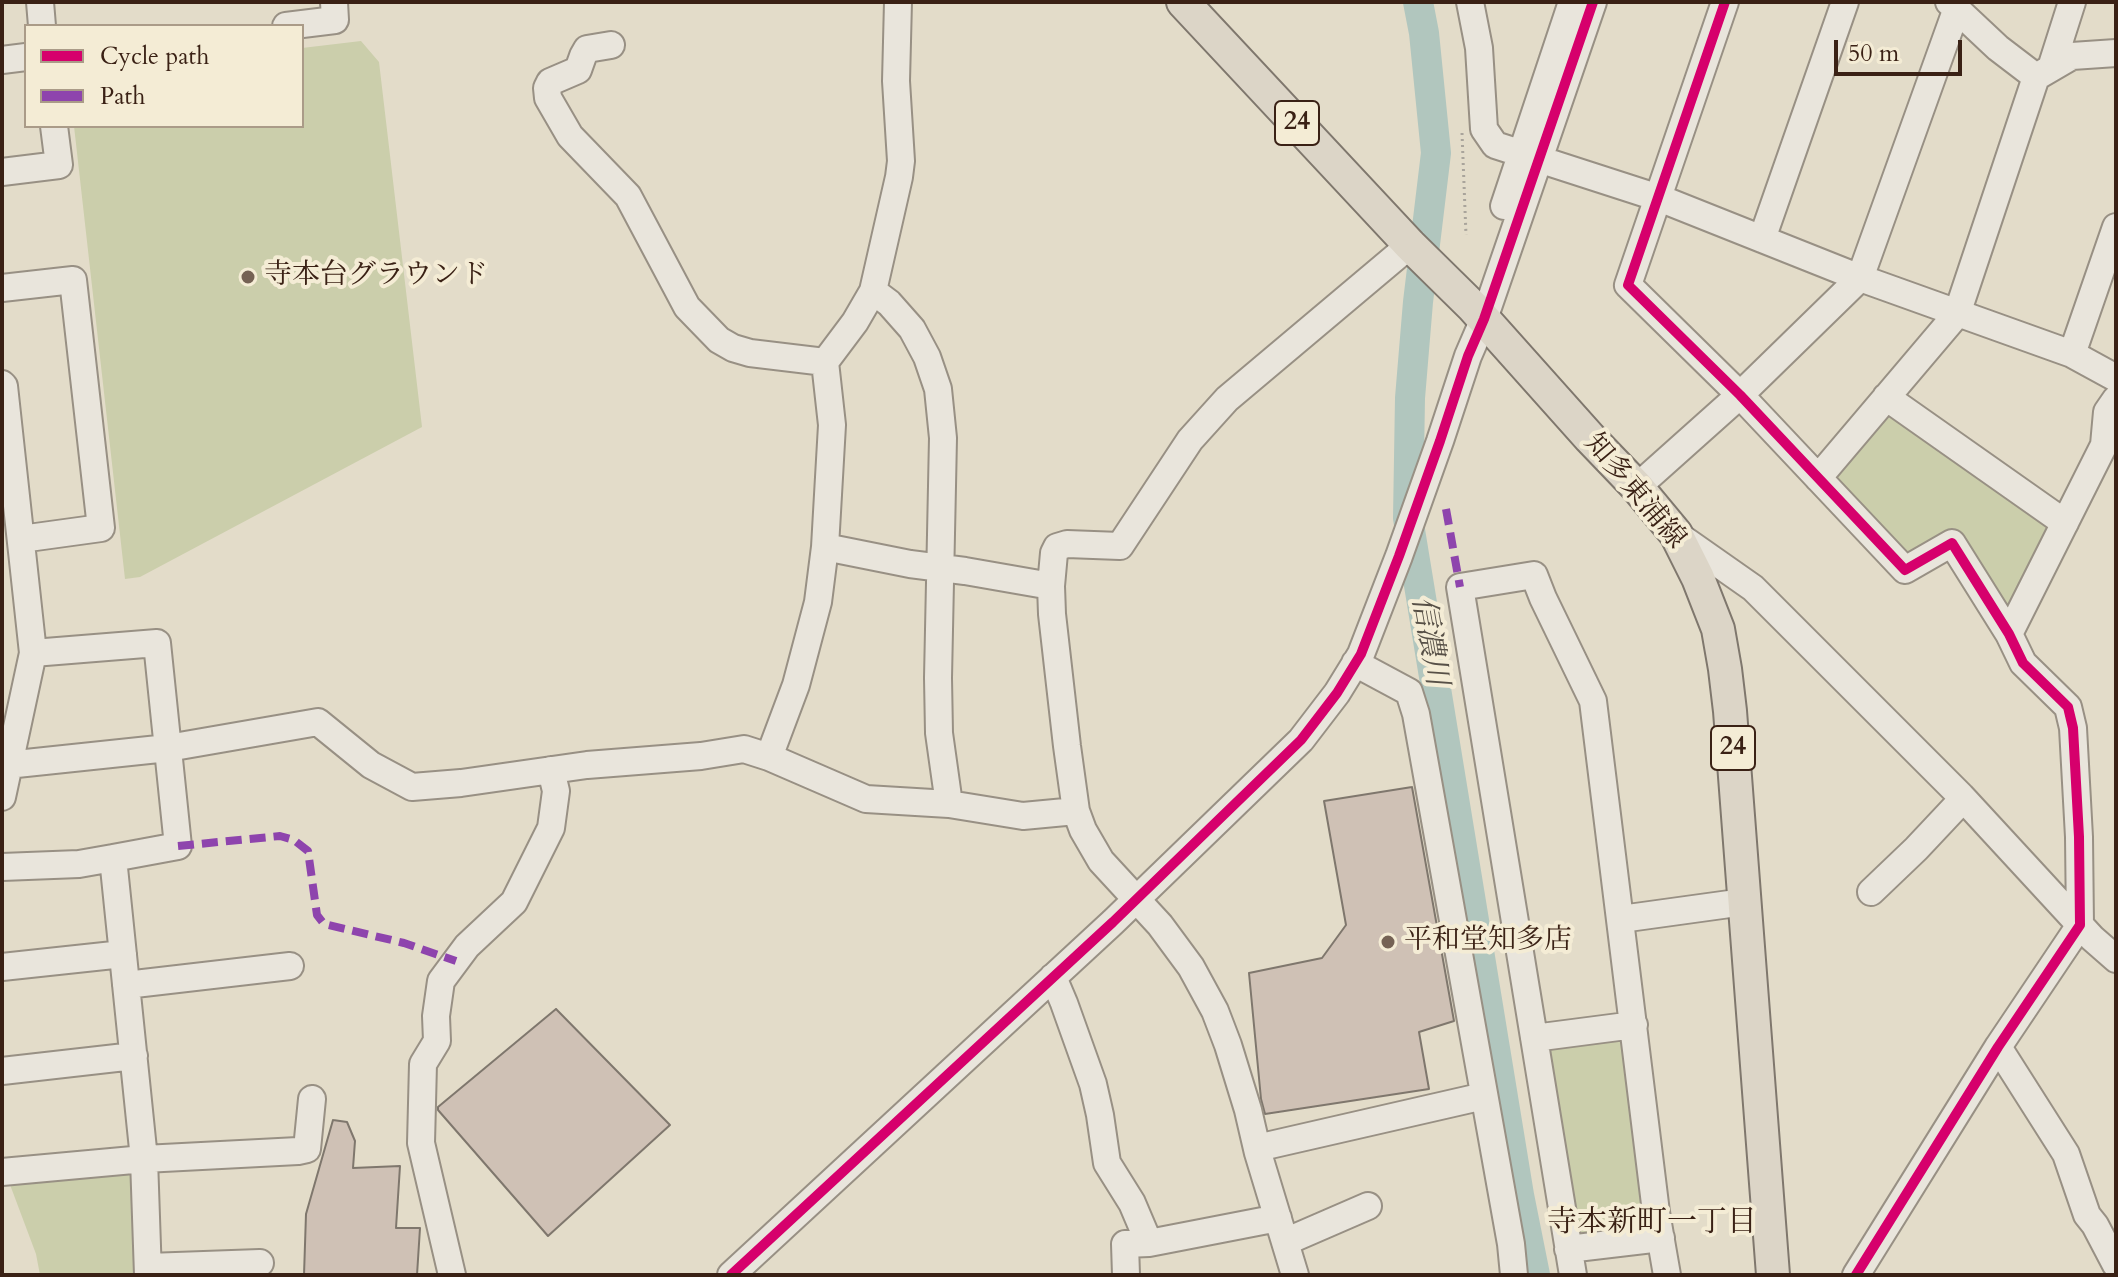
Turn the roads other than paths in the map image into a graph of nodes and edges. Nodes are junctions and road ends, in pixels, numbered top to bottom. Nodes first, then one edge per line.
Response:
1 (40, 2) edge
2 (334, 2) edge
3 (898, 2) edge
4 (1183, 2) edge
5 (1470, 2) edge
6 (1572, 2) edge
7 (1593, 2) edge
8 (1725, 2) edge
9 (1845, 2) edge
10 (2072, 2) edge
11 (1953, 5) edge
12 (42, 24) edge
13 (302, 24) edge
14 (611, 45) dead end
15 (2116, 53) edge
16 (24, 57) edge
17 (2, 60) edge
18 (2043, 72) junction
19 (54, 128) edge
20 (1530, 155) junction
21 (2, 172) edge
22 (1659, 198) junction
23 (2116, 227) edge
24 (1762, 239) junction
25 (1410, 245) junction
26 (1860, 278) junction
27 (2, 288) edge
28 (873, 291) junction
29 (1478, 313) junction
30 (1957, 314) junction
31 (2072, 354) junction
32 (825, 362) junction
33 (2116, 378) edge
34 (2, 384) edge
35 (1740, 395) junction
36 (1886, 397) junction
37 (2116, 399) edge
38 (1818, 478) junction
39 (1637, 487) junction
40 (2065, 523) junction
41 (1676, 534) junction
42 (21, 539) junction
43 (825, 547) junction
44 (941, 569) junction
45 (1051, 586) junction
46 (2009, 634) junction
47 (33, 653) junction
48 (1355, 663) junction
49 (168, 748) junction
50 (769, 757) junction
51 (5, 765) edge
52 (551, 770) junction
53 (2, 797) edge
54 (1963, 799) junction
55 (949, 804) junction
56 (1076, 811) junction
57 (113, 858) junction
58 (2, 867) edge
59 (1871, 892) dead end
60 (1135, 899) junction
61 (1744, 902) junction
62 (1621, 919) junction
63 (2080, 925) junction
64 (123, 954) junction
65 (2116, 959) edge
66 (290, 966) dead end
67 (2, 967) edge
68 (1053, 977) junction
69 (126, 985) junction
70 (1634, 1025) junction
71 (1534, 1038) junction
72 (1998, 1047) junction
73 (134, 1056) junction
74 (2, 1071) edge
75 (1484, 1096) junction
76 (312, 1099) dead end
77 (1257, 1148) junction
78 (144, 1159) junction
79 (2, 1172) edge
80 (1368, 1207) dead end
81 (1281, 1230) junction
82 (1661, 1238) junction
83 (1149, 1243) junction
84 (1570, 1262) edge
85 (2116, 1265) edge
86 (250, 1267) edge
87 (148, 1271) edge
88 (452, 1275) edge
89 (731, 1275) edge
90 (1126, 1275) edge
91 (1295, 1275) edge
92 (1514, 1275) edge
93 (1667, 1275) edge
94 (1773, 1275) edge
95 (1856, 1275) edge

1 - 12 street
2 - 13 street
3 - 28 street
4 - 25 main road, 知多東浦線 / 24
5 - 20 street
6 - 20 street
7 - 20 street
8 - 22 street
9 - 24 street
10 - 18 street
11 - 18 street
11 - 26 street
14 - 32 street
15 - 18 street
16 - 17 street
18 - 30 street
19 - 21 street
20 - 22 street
20 - 29 street
22 - 24 street
22 - 35 street
23 - 31 street
24 - 26 street
25 - 29 main road, 知多東浦線 / 24
25 - 45 street
26 - 30 street
26 - 35 street
27 - 42 street
28 - 32 street
28 - 44 street
29 - 39 main road, 知多東浦線 / 24
29 - 48 street
30 - 31 street
30 - 36 street
31 - 33 street
32 - 43 street
34 - 42 street
35 - 38 street
35 - 39 street
36 - 38 street
36 - 40 street
37 - 40 street
38 - 46 street
39 - 41 main road, 知多東浦線 / 24
40 - 46 street
41 - 54 street
41 - 61 main road, 知多東浦線 / 24
42 - 47 street
43 - 44 street
43 - 50 street
44 - 45 street
44 - 55 street
45 - 56 street
46 - 63 street
47 - 49 street
47 - 51 street
48 - 60 street
48 - 75 street
49 - 51 street
49 - 52 street
49 - 57 street
50 - 52 street
50 - 55 street
51 - 53 street
52 - 88 street
54 - 59 street
54 - 63 street
55 - 56 street
56 - 60 street
57 - 58 street
57 - 64 street
60 - 68 street
60 - 77 street
61 - 62 street
61 - 94 main road, 知多東浦線 / 24
62 - 70 street
62 - 71 street
63 - 65 street
63 - 72 street
64 - 67 street
64 - 69 street
66 - 69 street
68 - 83 street
68 - 89 street
69 - 73 street
70 - 71 street
70 - 82 street
71 - 84 street
72 - 85 street
72 - 95 street
73 - 74 street
73 - 78 street
75 - 77 street
75 - 92 street
76 - 78 street
77 - 81 street
78 - 79 street
78 - 87 street
80 - 81 street
81 - 83 street
81 - 91 street
82 - 84 street
82 - 93 street
83 - 90 street
86 - 87 street

